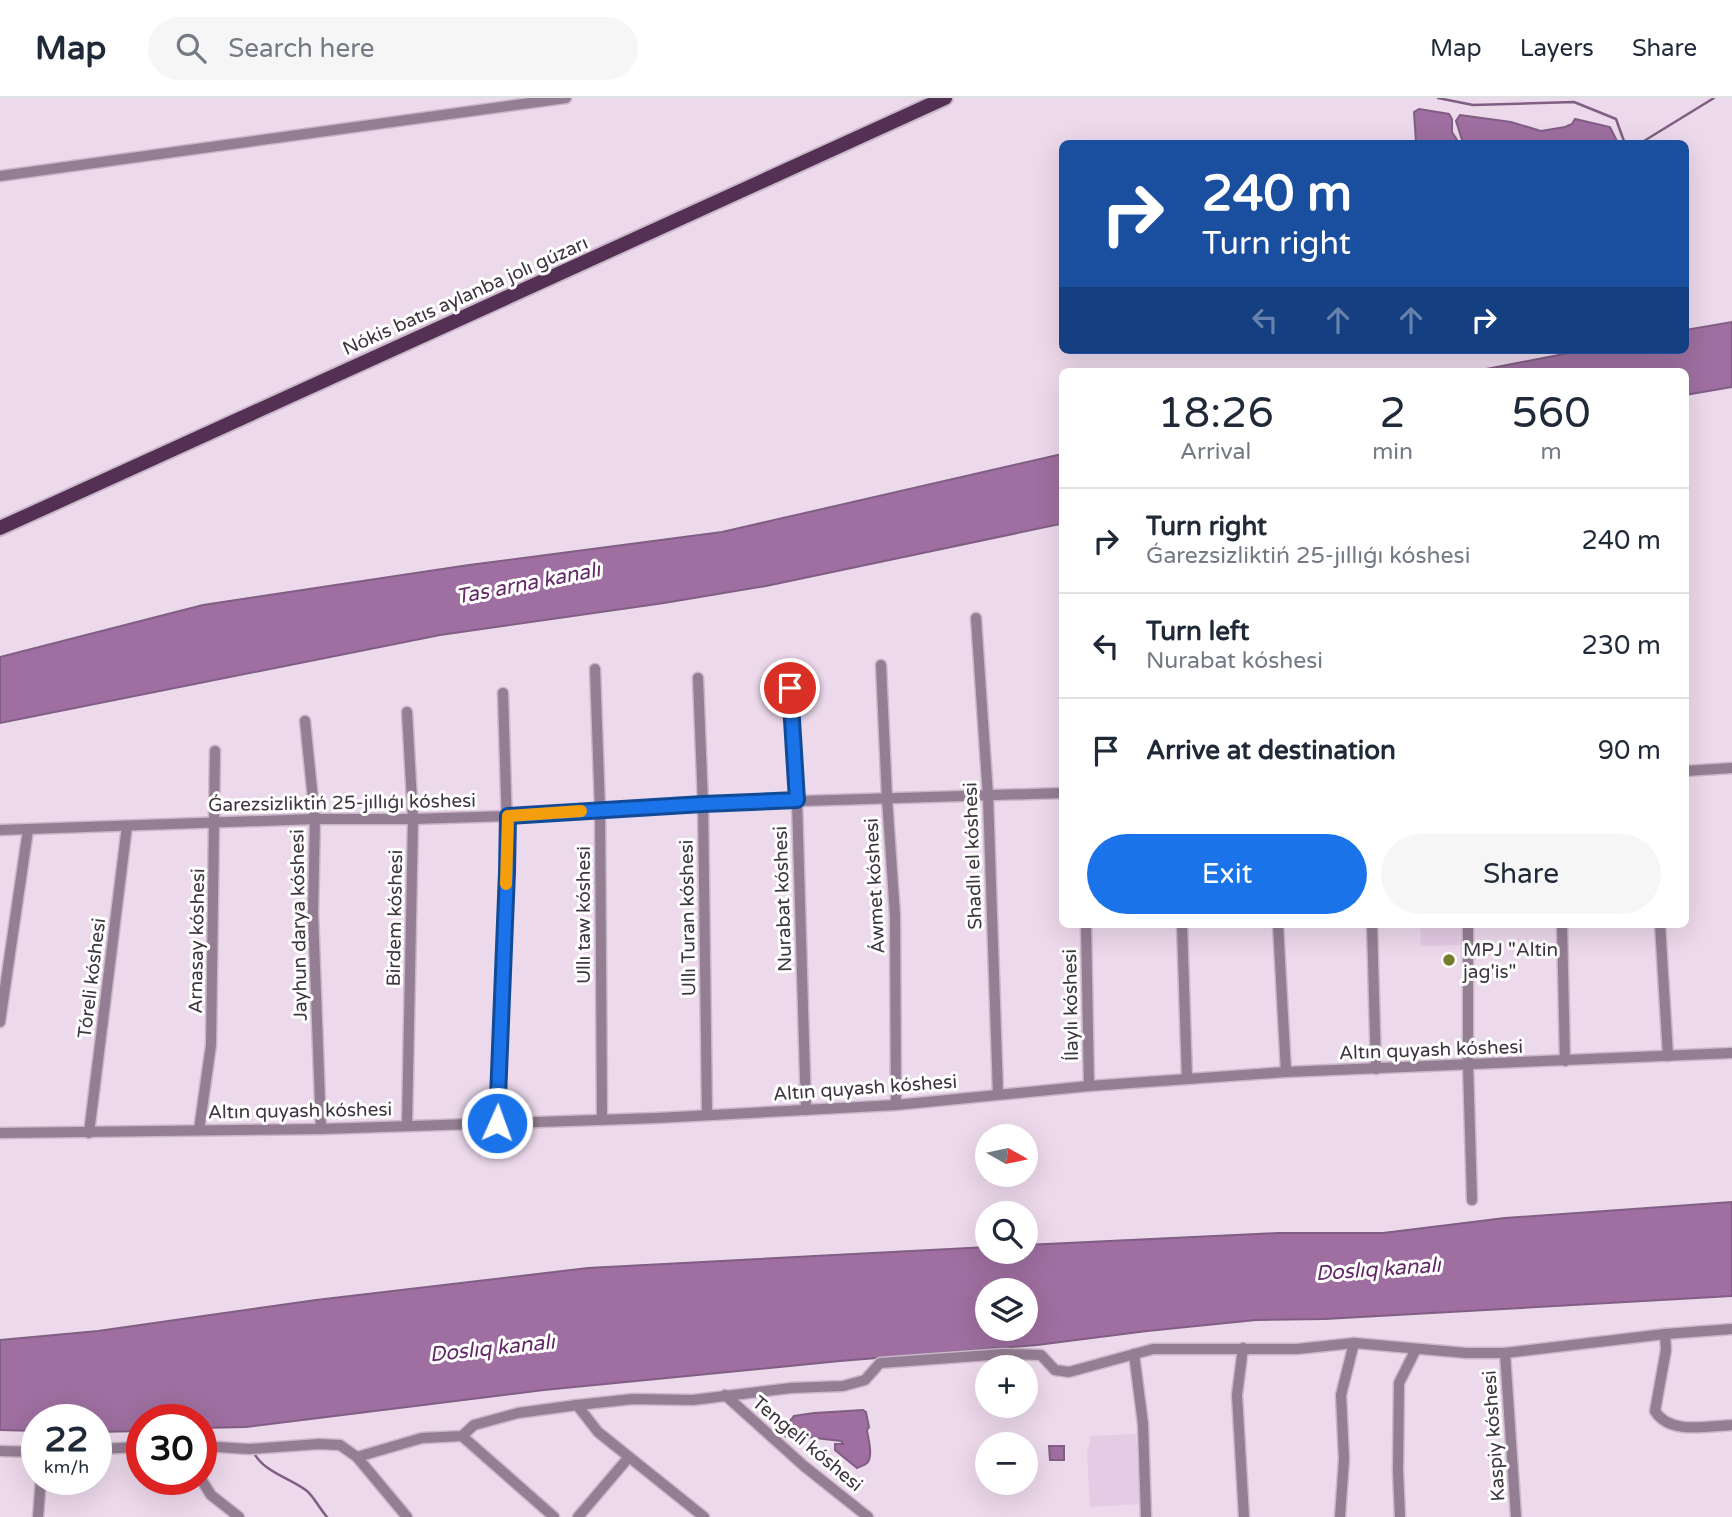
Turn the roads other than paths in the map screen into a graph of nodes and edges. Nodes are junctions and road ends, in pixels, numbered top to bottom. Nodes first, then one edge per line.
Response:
1 (566, 98) edge
2 (945, 98) edge
3 (0, 176) edge
4 (0, 528) edge
5 (976, 618) dead end
6 (881, 665) dead end
7 (595, 668) dead end
8 (698, 678) dead end
9 (790, 688) dead end
10 (503, 693) dead end
11 (407, 712) dead end
12 (306, 721) dead end
13 (215, 751) dead end
14 (1732, 768) edge
15 (1689, 771) edge
16 (1059, 793) edge
17 (988, 796) junction
18 (887, 798) junction
19 (797, 800) junction
20 (703, 804) junction
21 (600, 810) junction
22 (508, 816) junction
23 (315, 819) junction
24 (413, 820) junction
25 (216, 823) junction
26 (127, 827) junction
27 (0, 830) edge
28 (27, 830) junction
29 (1086, 928) edge
30 (1182, 928) edge
31 (1278, 928) edge
32 (1371, 928) edge
33 (1468, 928) edge
34 (1562, 928) edge
35 (1660, 928) edge
36 (0, 1021) edge
37 (1732, 1053) edge
38 (1668, 1056) junction
39 (1565, 1060) junction
40 (1468, 1065) junction
41 (1376, 1069) junction
42 (1286, 1072) junction
43 (1187, 1079) junction
44 (1089, 1086) junction
45 (998, 1094) junction
46 (896, 1105) junction
47 (806, 1110) junction
48 (707, 1115) junction
49 (602, 1120) junction
50 (497, 1123) junction
51 (407, 1125) junction
52 (321, 1129) junction
53 (199, 1130) junction
54 (0, 1133) edge
55 (89, 1133) junction
56 (1472, 1200) dead end
57 (1732, 1329) edge
58 (1665, 1334) junction
59 (1354, 1343) junction
60 (1243, 1348) junction
61 (1416, 1349) junction
62 (1505, 1353) junction
63 (1134, 1354) junction
64 (725, 1395) junction
65 (578, 1405) junction
66 (1732, 1425) edge
67 (462, 1436) junction
68 (217, 1447) edge
69 (0, 1451) edge
70 (21, 1452) edge
71 (356, 1457) junction
72 (629, 1457) junction
73 (40, 1495) edge
74 (211, 1495) edge
75 (38, 1517) edge
76 (239, 1517) edge
77 (407, 1517) edge
78 (554, 1517) edge
79 (578, 1517) edge
80 (704, 1517) edge
81 (868, 1517) edge
82 (1146, 1517) edge
83 (1244, 1517) edge
84 (1340, 1517) edge
85 (1400, 1517) edge
86 (1516, 1517) edge

1 - 3 street
2 - 4 main road, Nókis batıs aylanba jolı gúzarı
5 - 17 street, Shadlı el kóshesi
6 - 18 street, Áwmet kóshesi
7 - 21 street, Ullı taw kóshesi
8 - 20 street, Ullı Turan kóshesi
9 - 19 street, Nurabat kóshesi
10 - 22 street
11 - 24 street, Birdem kóshesi
12 - 23 street, Jayhun darya kóshesi
13 - 25 street, Arnasay kóshesi
14 - 15 street
16 - 17 street, Ǵarezsizliktiń 25-jıllıǵı kóshesi
17 - 18 street, Ǵarezsizliktiń 25-jıllıǵı kóshesi
17 - 45 street, Shadlı el kóshesi
18 - 19 street, Ǵarezsizliktiń 25-jıllıǵı kóshesi
18 - 46 street, Áwmet kóshesi
19 - 20 street, Ǵarezsizliktiń 25-jıllıǵı kóshesi
19 - 47 street, Nurabat kóshesi
20 - 21 street, Ǵarezsizliktiń 25-jıllıǵı kóshesi
20 - 48 street, Ullı Turan kóshesi
21 - 22 street, Ǵarezsizliktiń 25-jıllıǵı kóshesi
21 - 49 street, Ullı taw kóshesi
22 - 24 street, Ǵarezsizliktiń 25-jıllıǵı kóshesi
22 - 50 street
23 - 24 street, Ǵarezsizliktiń 25-jıllıǵı kóshesi
23 - 25 street, Ǵarezsizliktiń 25-jıllıǵı kóshesi
23 - 52 street, Jayhun darya kóshesi
24 - 51 street, Birdem kóshesi
25 - 26 street, Ǵarezsizliktiń 25-jıllıǵı kóshesi
25 - 53 street, Arnasay kóshesi
26 - 28 street, Ǵarezsizliktiń 25-jıllıǵı kóshesi
26 - 55 street, Tóreli kóshesi
27 - 28 street, Ǵarezsizliktiń 25-jıllıǵı kóshesi
28 - 36 street
29 - 44 street, Ílaylı kóshesi
30 - 43 street
31 - 42 street
32 - 41 street
33 - 40 street
34 - 39 street
35 - 38 street
37 - 38 street, Altın quyash kóshesi
38 - 39 street, Altın quyash kóshesi
39 - 40 street, Altın quyash kóshesi
40 - 41 street, Altın quyash kóshesi
40 - 56 street
41 - 42 street, Altın quyash kóshesi
42 - 43 street, Altın quyash kóshesi
43 - 44 street, Altın quyash kóshesi
44 - 45 street, Altın quyash kóshesi
45 - 46 street, Altın quyash kóshesi
46 - 47 street, Altın quyash kóshesi
47 - 48 street, Altın quyash kóshesi
48 - 49 street, Altın quyash kóshesi
49 - 50 street, Altın quyash kóshesi
50 - 51 street, Altın quyash kóshesi
51 - 52 street, Altın quyash kóshesi
52 - 53 street, Altın quyash kóshesi
53 - 55 street, Altın quyash kóshesi
54 - 55 street, Altın quyash kóshesi
57 - 58 street
58 - 62 street
58 - 66 street
59 - 60 street
59 - 61 street
59 - 84 street
60 - 63 street
60 - 83 street
61 - 62 street
61 - 85 street
62 - 86 street, Kaspiy kóshesi
63 - 64 street
63 - 82 street
64 - 65 street
64 - 81 street, Tengeli kóshesi
65 - 67 street
65 - 72 street
67 - 71 street
67 - 78 street
68 - 71 street
69 - 70 street
71 - 77 street
72 - 79 street
72 - 80 street
73 - 75 street
74 - 76 street

